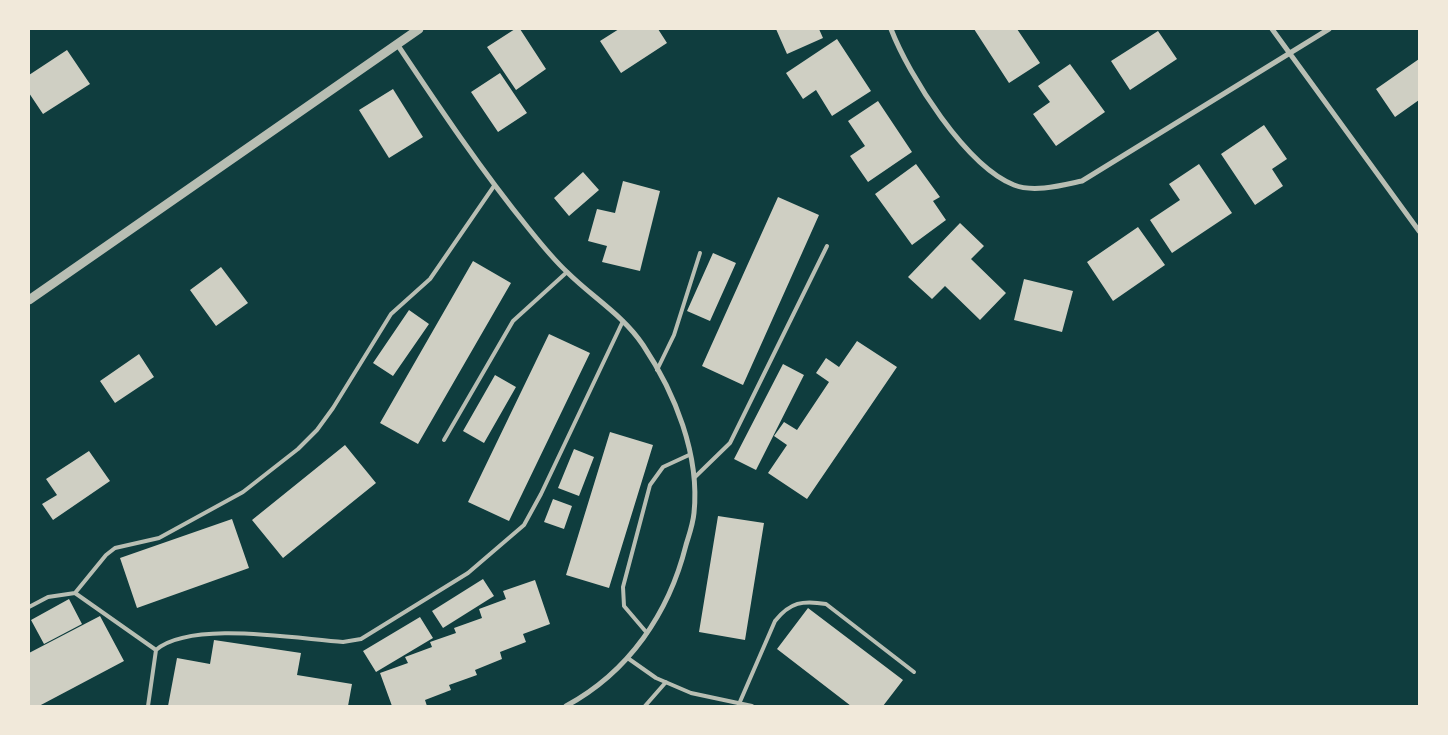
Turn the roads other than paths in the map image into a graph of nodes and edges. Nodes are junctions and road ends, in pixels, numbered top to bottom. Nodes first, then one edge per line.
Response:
1 (419, 29) edge
2 (891, 29) edge
3 (1272, 29) edge
4 (1328, 29) edge
5 (396, 44) junction
6 (1291, 54) junction
7 (494, 186) junction
8 (1419, 231) edge
9 (827, 246) dead end
10 (700, 253) dead end
11 (567, 272) junction
12 (29, 300) edge
13 (623, 321) junction
14 (657, 370) junction
15 (444, 440) dead end
16 (689, 456) junction
17 (694, 478) junction
18 (75, 593) junction
19 (29, 607) edge
20 (647, 633) junction
21 (156, 650) junction
22 (629, 659) junction
23 (914, 672) dead end
24 (666, 682) junction
25 (739, 704) junction
26 (148, 706) edge
27 (566, 706) edge
28 (645, 706) edge
29 (752, 706) edge

1 - 5 street
2 - 6 street
3 - 6 street
4 - 6 street
5 - 7 street
5 - 12 street
6 - 8 street
7 - 11 street
7 - 18 lane
9 - 17 lane
10 - 14 lane
11 - 13 street
11 - 15 lane
13 - 14 street
13 - 21 lane
14 - 16 street
16 - 17 street
16 - 20 lane
17 - 20 street
18 - 19 lane
18 - 21 lane
20 - 22 street
21 - 26 lane
22 - 24 lane
22 - 27 street
23 - 25 lane
24 - 25 lane
24 - 28 lane
25 - 29 lane

